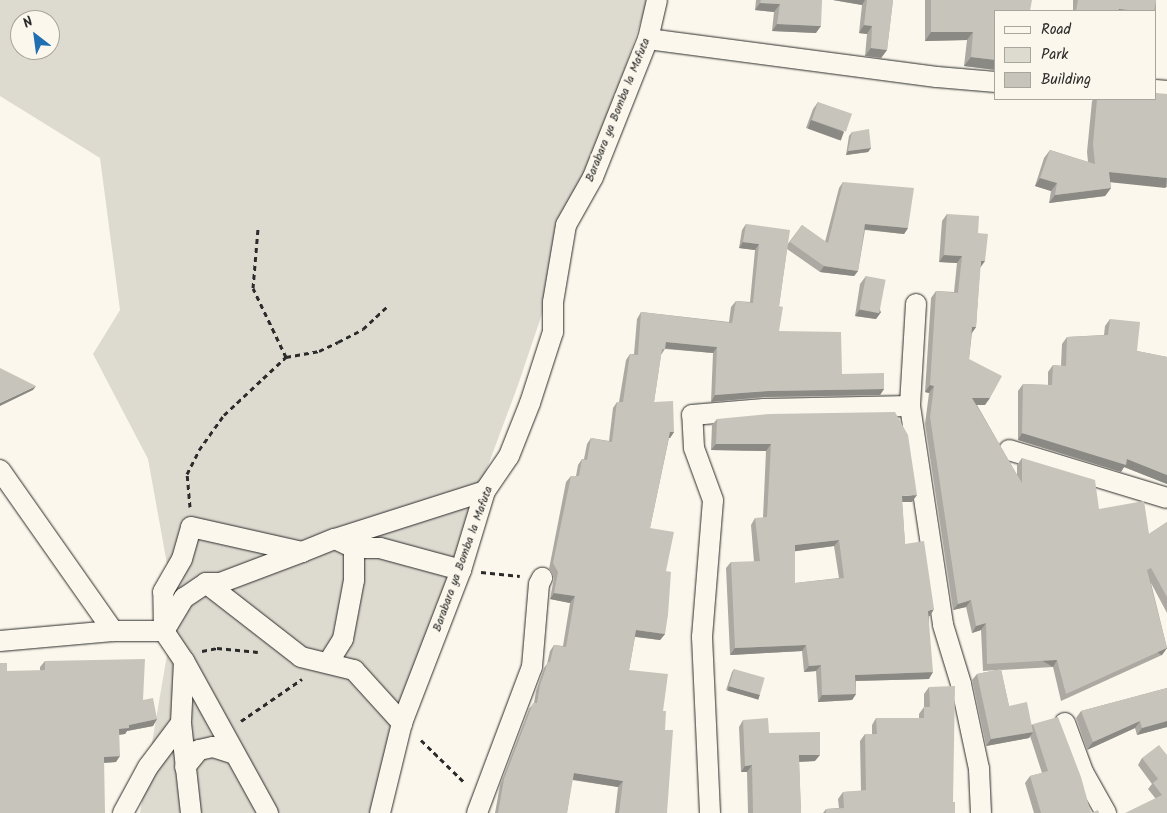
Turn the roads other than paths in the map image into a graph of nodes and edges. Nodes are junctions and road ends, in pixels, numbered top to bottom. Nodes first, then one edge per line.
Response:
1 (657, 0) edge
2 (648, 39) junction
3 (994, 82) edge
4 (916, 304) dead end
5 (910, 406) junction
6 (1009, 450) dead end
7 (0, 470) edge
8 (485, 491) junction
9 (1167, 498) edge
10 (335, 538) junction
11 (354, 548) junction
12 (302, 552) junction
13 (461, 570) junction
14 (542, 578) road end
15 (206, 583) junction
16 (113, 631) junction
17 (164, 631) junction
18 (0, 641) edge
19 (182, 658) junction
20 (328, 663) junction
21 (181, 723) junction
22 (402, 723) junction
23 (1065, 723) dead end
24 (235, 754) junction
25 (185, 767) junction
26 (479, 806) edge
27 (123, 813) edge
28 (191, 813) edge
29 (268, 813) edge
30 (380, 813) edge
31 (710, 813) edge
32 (981, 813) edge
33 (1106, 813) edge

1 - 2 street, Barabara ya Bomba la Mafuta
2 - 3 street
2 - 8 street, Barabara ya Bomba la Mafuta
4 - 5 street
5 - 31 street
5 - 32 street
6 - 9 street
7 - 16 street
8 - 10 street
8 - 13 street, Barabara ya Bomba la Mafuta
10 - 11 street
10 - 12 street
11 - 13 street
11 - 20 street
12 - 15 street
12 - 17 street
13 - 22 street, Barabara ya Bomba la Mafuta
14 - 26 street
15 - 17 street
15 - 20 street
16 - 17 street
16 - 18 street
17 - 19 street
19 - 21 street
19 - 24 street
20 - 22 street
21 - 25 street
21 - 27 street
22 - 30 street, Barabara ya Bomba la Mafuta
23 - 33 street
24 - 25 street
24 - 29 street
25 - 28 street

